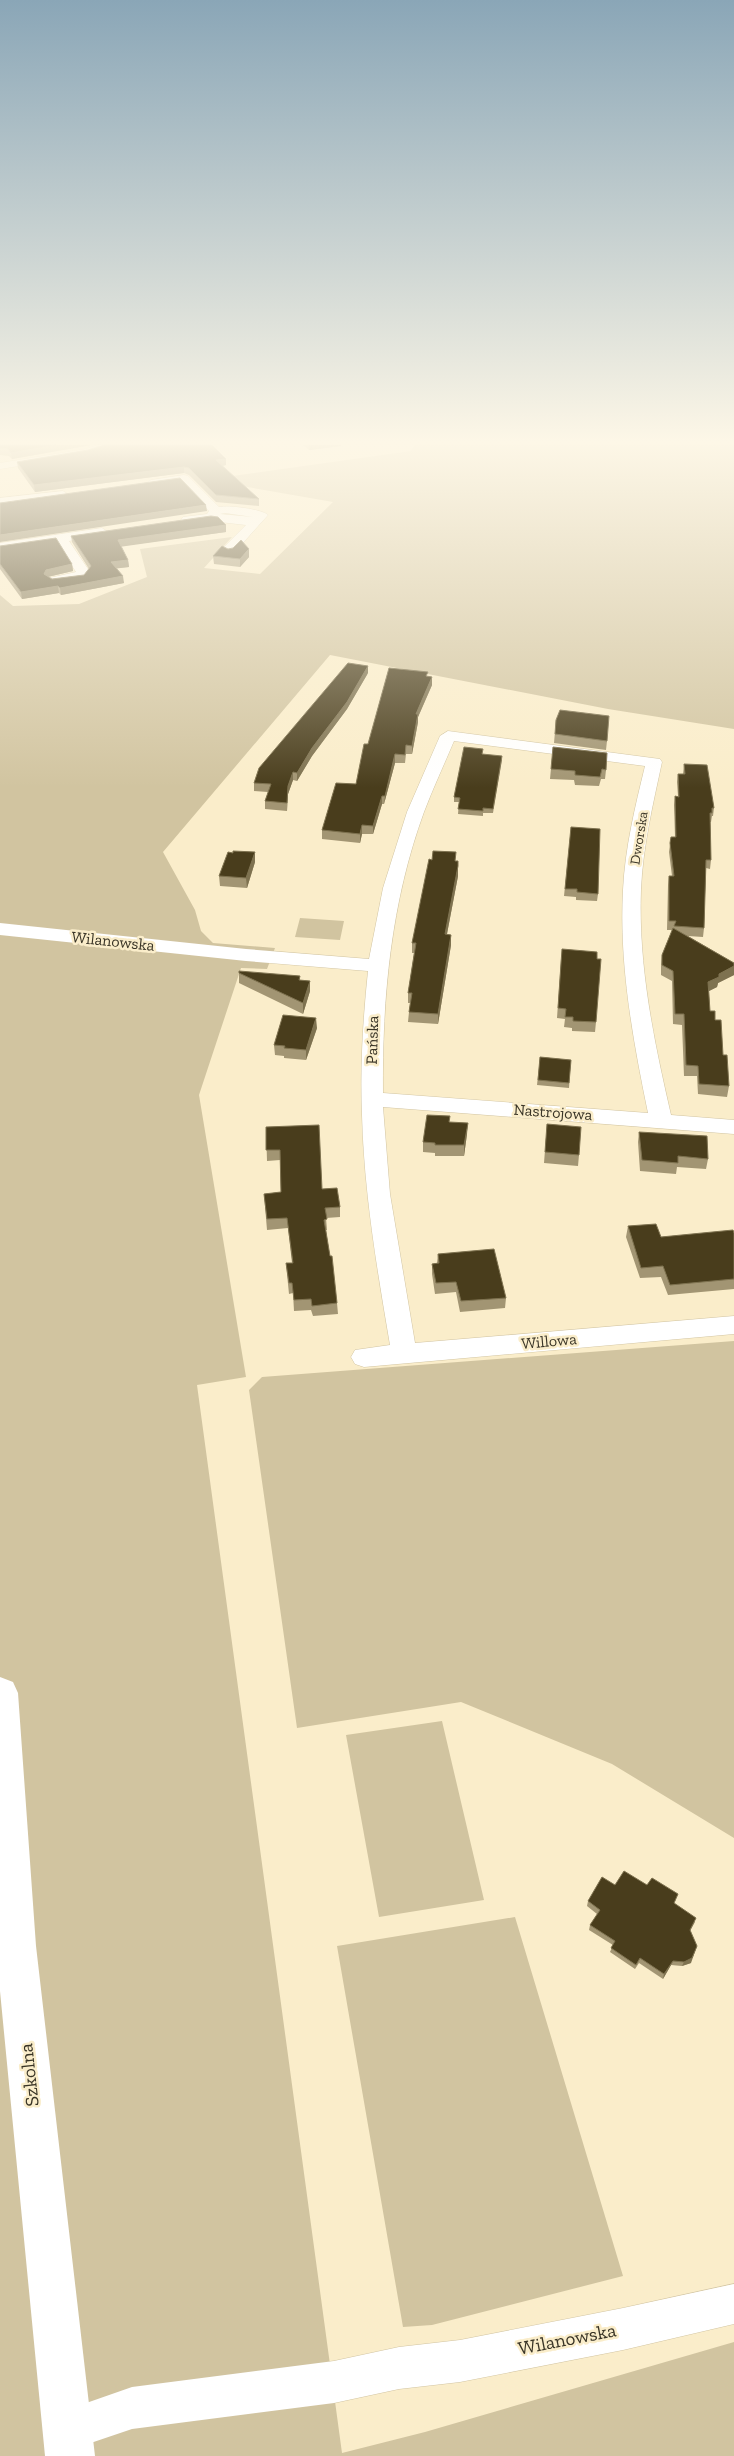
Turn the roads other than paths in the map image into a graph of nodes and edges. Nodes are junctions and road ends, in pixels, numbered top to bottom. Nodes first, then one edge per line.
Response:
1 (75, 560) edge
2 (54, 582) edge
3 (448, 736) joint
4 (0, 930) edge
5 (377, 966) junction
6 (372, 1099) junction
7 (661, 1121) junction
8 (734, 1127) edge
9 (734, 1325) edge
10 (404, 1353) junction
11 (364, 1357) dead end
12 (0, 1693) edge
13 (734, 2304) edge
14 (68, 2443) edge

1 - 2 street
3 - 5 street, Pańska
3 - 7 street, Dworska
4 - 5 street, Wilanowska
5 - 6 street, Pańska
6 - 7 street, Nastrojowa
6 - 10 street, Pańska
7 - 8 street, Nastrojowa
9 - 10 street, Willowa
10 - 11 street, Willowa
12 - 14 street, Szkolna
13 - 14 street, Wilanowska

